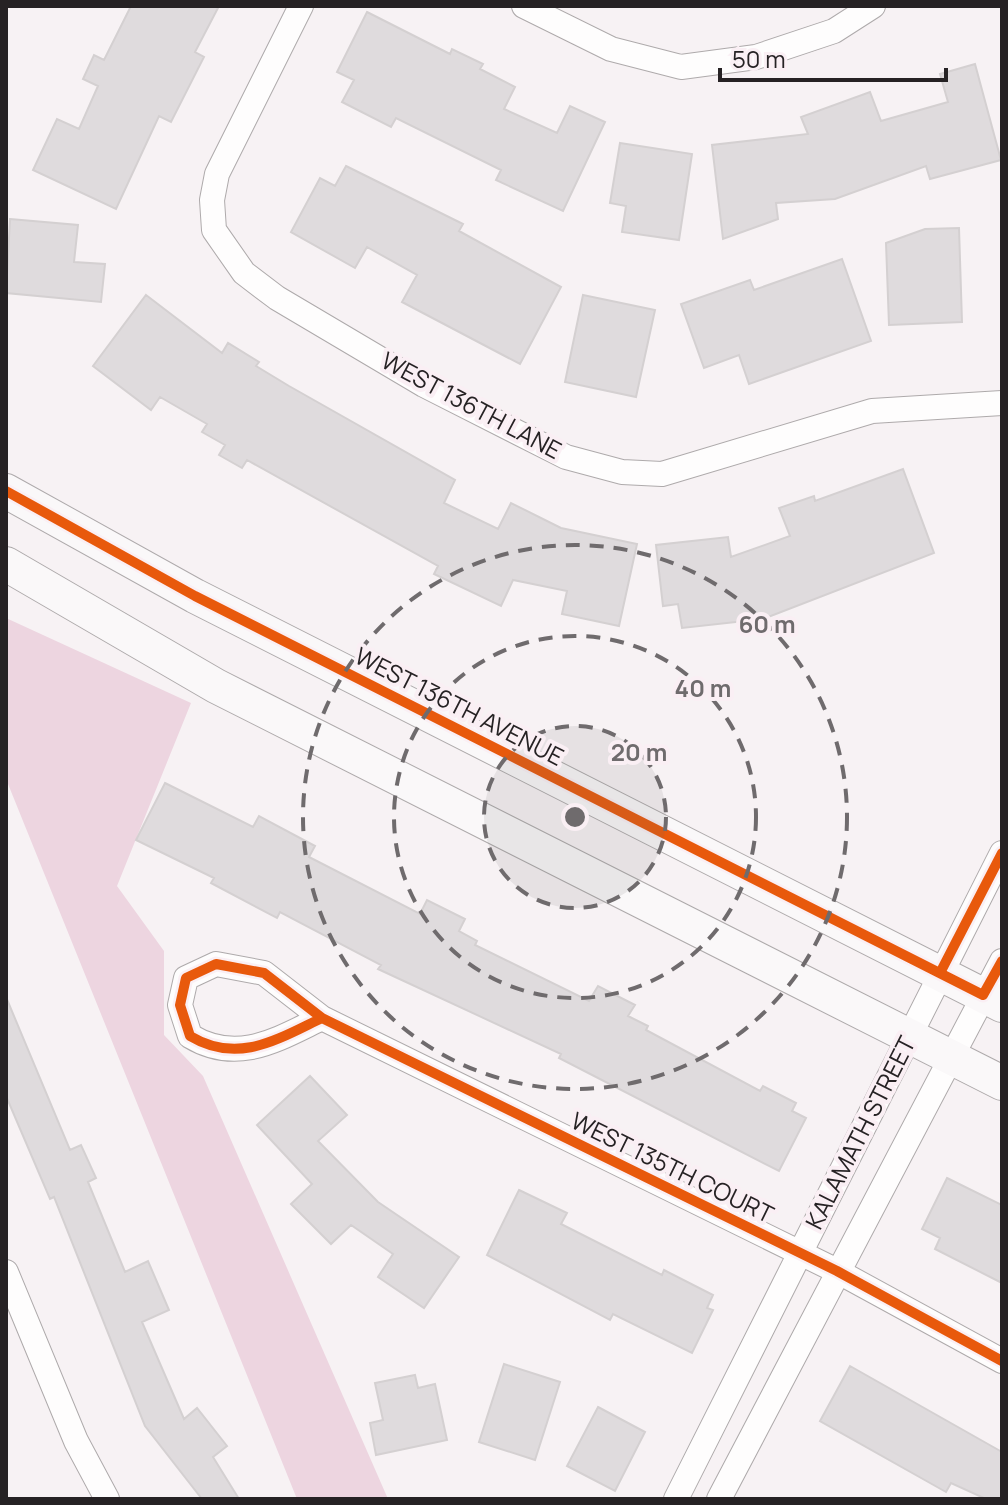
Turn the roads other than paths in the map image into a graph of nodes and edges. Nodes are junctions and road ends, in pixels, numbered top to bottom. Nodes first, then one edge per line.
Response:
1 (301, 6) edge
2 (524, 6) edge
3 (873, 6) edge
4 (1002, 403) edge
5 (6, 491) edge
6 (6, 564) edge
7 (1002, 853) edge
8 (1002, 961) edge
9 (940, 973) junction
10 (992, 1000) edge
11 (322, 1018) junction
12 (909, 1036) junction
13 (949, 1056) junction
14 (1002, 1083) edge
15 (801, 1254) junction
16 (837, 1271) junction
17 (6, 1272) edge
18 (1002, 1361) edge
19 (107, 1499) edge
20 (676, 1499) edge
21 (719, 1499) edge

1 - 4 street, WEST 136TH LANE
2 - 3 street
5 - 9 main road, WEST 136TH AVENUE
6 - 12 main road
7 - 9 street, KALAMATH STREET
8 - 10 street, KALAMATH STREET
9 - 10 main road, WEST 136TH AVENUE
9 - 12 street, KALAMATH STREET
10 - 13 street, KALAMATH STREET
11 - 11 street, WEST 135TH COURT
11 - 15 street, WEST 135TH COURT
12 - 13 main road
12 - 15 street, KALAMATH STREET
13 - 14 main road
13 - 16 street, KALAMATH STREET
15 - 16 street, WEST 135TH COURT
15 - 20 street, KALAMATH STREET
16 - 18 street, WEST 135TH COURT
16 - 21 street, KALAMATH STREET
17 - 19 street

